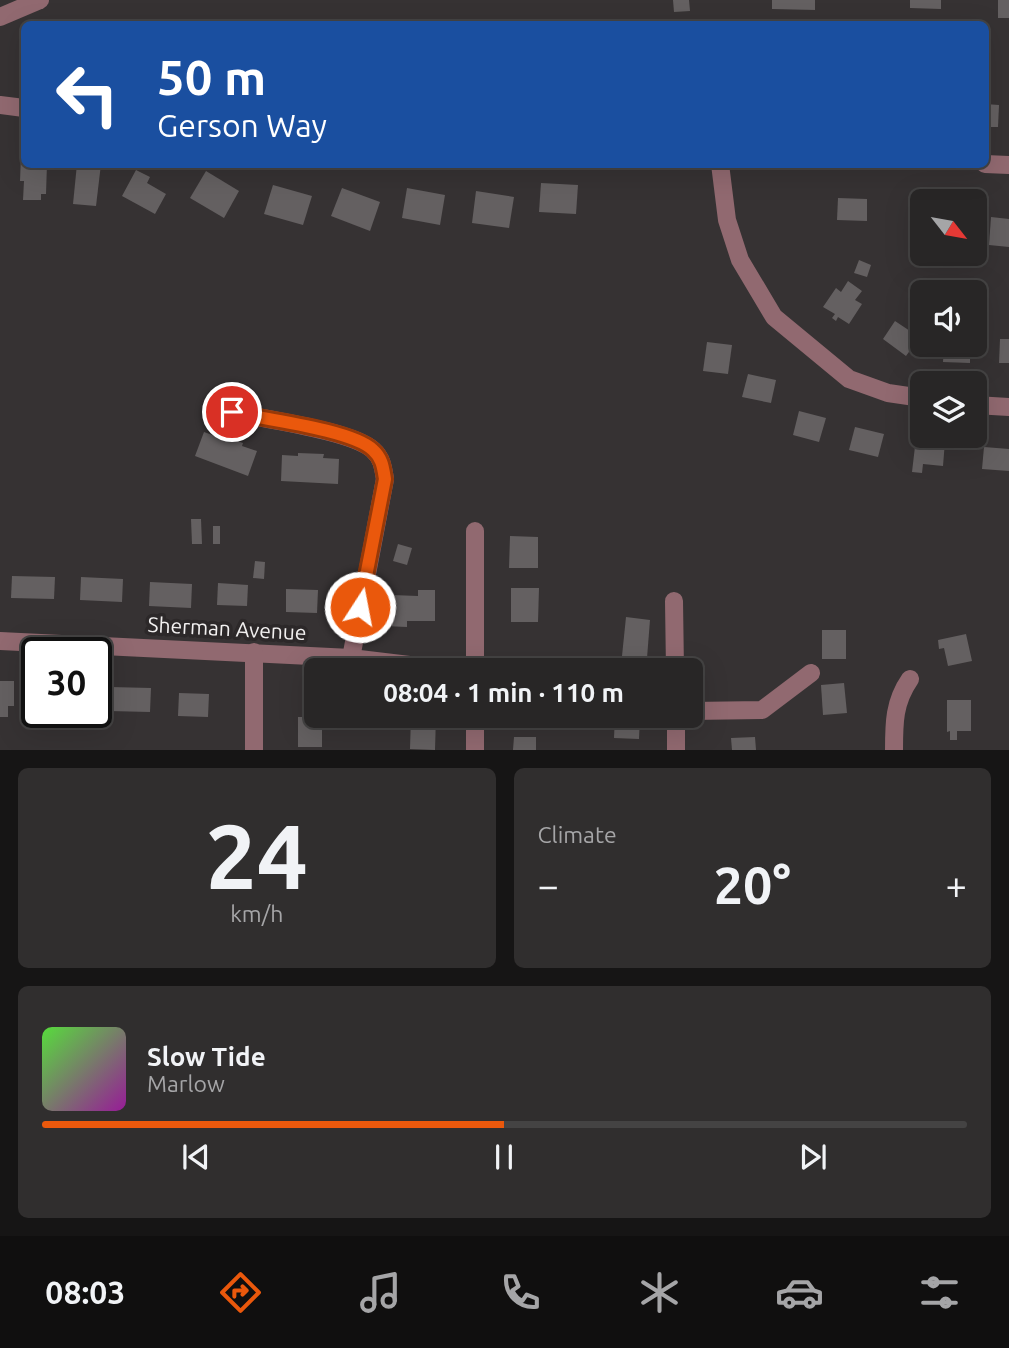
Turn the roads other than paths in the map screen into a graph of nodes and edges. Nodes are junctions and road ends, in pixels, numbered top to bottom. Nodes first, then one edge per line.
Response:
1 (40, 0) edge
2 (0, 18) edge
3 (0, 105) edge
4 (21, 108) edge
5 (989, 164) edge
6 (1009, 165) edge
7 (720, 168) edge
8 (910, 396) edge
9 (987, 406) edge
10 (1009, 407) edge
11 (232, 412) dead end
12 (475, 531) dead end
13 (674, 601) dead end
14 (0, 641) edge
15 (254, 652) junction
16 (351, 658) joint
17 (475, 658) edge
18 (675, 658) edge
19 (811, 673) dead end
20 (910, 679) dead end
21 (703, 711) edge
22 (475, 728) edge
23 (676, 728) edge
24 (254, 750) edge
25 (475, 750) edge
26 (676, 750) edge
27 (894, 750) edge

1 - 2 street
3 - 4 street
5 - 6 street
7 - 8 street
9 - 10 street
11 - 16 street
12 - 17 street
13 - 18 street
14 - 15 street, Sherman Avenue
15 - 16 street, Sherman Avenue
15 - 24 street
19 - 21 street
20 - 27 street
22 - 25 street
23 - 26 street

